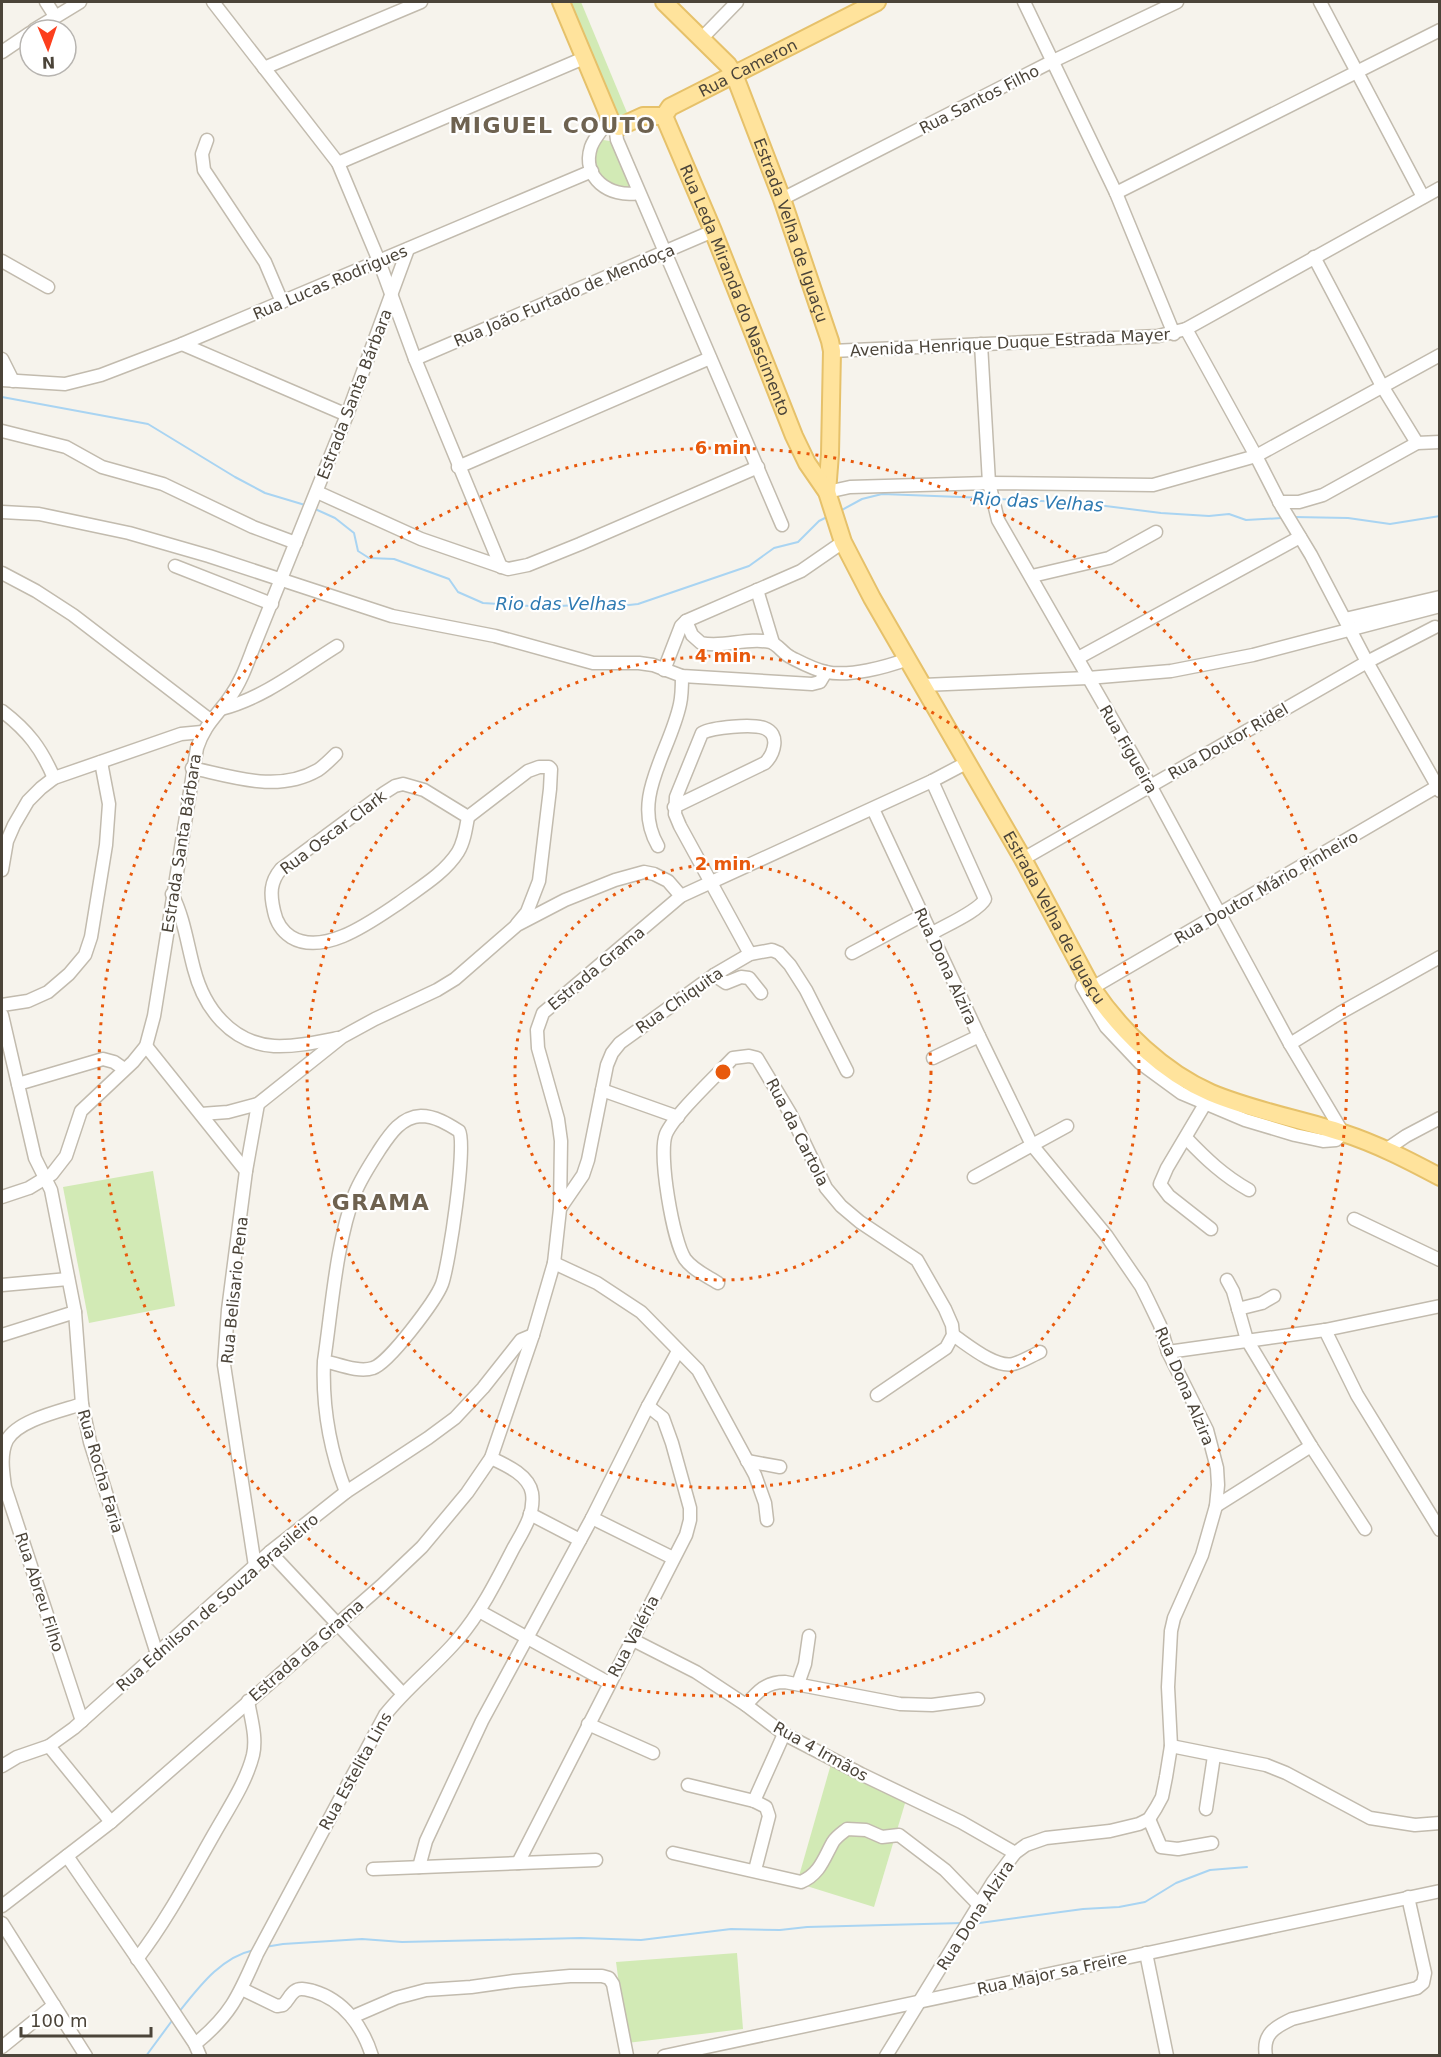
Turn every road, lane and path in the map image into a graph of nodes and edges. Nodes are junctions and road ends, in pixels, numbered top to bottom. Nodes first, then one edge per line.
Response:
1 (46, 2) edge
2 (80, 2) edge
3 (213, 2) edge
4 (421, 2) edge
5 (561, 2) edge
6 (664, 2) edge
7 (737, 2) edge
8 (878, 2) edge
9 (1024, 2) edge
10 (1177, 2) edge
11 (1320, 2) edge
12 (55, 16) junction
13 (52, 18) edge
14 (1440, 30) edge
15 (702, 38) junction
16 (18, 41) edge
17 (2, 52) edge
18 (584, 58) junction
19 (1052, 62) junction
20 (264, 68) junction
21 (1357, 72) junction
22 (734, 74) junction
23 (664, 116) junction
24 (615, 128) junction
25 (597, 135) junction
26 (207, 140) dead end
27 (338, 163) junction
28 (592, 171) junction
29 (1440, 189) edge
30 (638, 193) junction
31 (1116, 193) junction
32 (1423, 197) junction
33 (782, 199) junction
34 (713, 231) junction
35 (408, 249) junction
36 (663, 252) junction
37 (1314, 257) junction
38 (2, 261) edge
39 (379, 261) junction
40 (48, 287) dead end
41 (391, 297) junction
42 (282, 302) junction
43 (1180, 331) junction
44 (182, 344) junction
45 (981, 344) junction
46 (832, 351) junction
47 (1440, 355) edge
48 (710, 358) junction
49 (2, 359) edge
50 (414, 359) junction
51 (8, 381) edge
52 (1382, 386) junction
53 (347, 416) junction
54 (2, 431) edge
55 (1440, 442) edge
56 (1417, 443) junction
57 (830, 454) junction
58 (1256, 456) junction
59 (807, 463) junction
60 (458, 467) junction
61 (758, 467) junction
62 (989, 485) junction
63 (316, 494) junction
64 (829, 497) junction
65 (1280, 504) junction
66 (2, 512) edge
67 (782, 525) dead end
68 (1156, 532) dead end
69 (1298, 534) junction
70 (840, 535) junction
71 (296, 543) junction
72 (175, 566) dead end
73 (501, 567) junction
74 (2, 573) edge
75 (1032, 576) junction
76 (280, 580) junction
77 (757, 590) junction
78 (1440, 597) edge
79 (272, 604) junction
80 (1440, 606) edge
81 (686, 621) junction
82 (1348, 625) junction
83 (1435, 627) dead end
84 (773, 643) junction
85 (337, 646) dead end
86 (1078, 658) junction
87 (908, 659) junction
88 (1367, 662) junction
89 (664, 670) junction
90 (826, 672) junction
91 (682, 676) junction
92 (1088, 678) junction
93 (923, 685) junction
94 (221, 709) junction
95 (2, 711) edge
96 (210, 720) junction
97 (202, 732) junction
98 (336, 754) dead end
99 (100, 762) junction
100 (968, 762) junction
101 (192, 768) junction
102 (54, 778) junction
103 (932, 781) junction
104 (1150, 785) junction
105 (1439, 787) edge
106 (674, 807) junction
107 (873, 808) junction
108 (468, 817) junction
109 (658, 846) dead end
110 (1023, 858) junction
111 (2, 870) edge
112 (711, 883) junction
113 (172, 894) junction
114 (681, 896) junction
115 (1220, 914) junction
116 (923, 915) junction
117 (517, 925) junction
118 (931, 934) junction
119 (852, 953) dead end
120 (750, 954) junction
121 (1440, 957) edge
122 (714, 975) junction
123 (1086, 985) junction
124 (761, 993) dead end
125 (2, 1005) edge
126 (2, 1015) edge
127 (979, 1036) junction
128 (342, 1038) junction
129 (1290, 1044) junction
130 (146, 1046) junction
131 (933, 1058) dead end
132 (124, 1070) junction
133 (847, 1071) dead end
134 (18, 1084) junction
135 (602, 1090) junction
136 (258, 1104) junction
137 (1205, 1104) junction
138 (201, 1114) junction
139 (678, 1117) junction
140 (1440, 1118) edge
141 (1066, 1126) dead end
142 (1343, 1133) junction
143 (1186, 1138) junction
144 (1032, 1145) junction
145 (1387, 1149) junction
146 (246, 1171) junction
147 (974, 1177) dead end
148 (1440, 1177) edge
149 (45, 1179) junction
150 (1249, 1190) dead end
151 (2, 1197) edge
152 (560, 1209) junction
153 (1354, 1219) dead end
154 (1211, 1228) dead end
155 (1440, 1260) edge
156 (554, 1263) junction
157 (68, 1279) junction
158 (1227, 1280) dead end
159 (718, 1283) dead end
160 (2, 1285) edge
161 (1274, 1296) dead end
162 (1440, 1306) edge
163 (1239, 1309) junction
164 (75, 1312) junction
165 (1324, 1330) junction
166 (2, 1335) edge
167 (533, 1335) junction
168 (953, 1335) junction
169 (1247, 1340) junction
170 (678, 1351) junction
171 (1040, 1352) dead end
172 (1168, 1352) junction
173 (324, 1360) junction
174 (877, 1395) dead end
175 (82, 1404) junction
176 (648, 1406) junction
177 (1311, 1446) junction
178 (491, 1458) junction
179 (747, 1461) junction
180 (780, 1467) dead end
181 (346, 1492) junction
182 (1216, 1506) junction
183 (530, 1514) junction
184 (592, 1518) junction
185 (767, 1520) dead end
186 (1365, 1529) dead end
187 (1440, 1530) edge
188 (580, 1540) junction
189 (270, 1552) junction
190 (673, 1558) junction
191 (255, 1566) junction
192 (480, 1611) junction
193 (337, 1624) junction
194 (809, 1636) dead end
195 (527, 1639) junction
196 (633, 1640) junction
197 (157, 1654) junction
198 (609, 1683) junction
199 (798, 1684) junction
200 (402, 1694) junction
201 (978, 1700) dead end
202 (248, 1701) junction
203 (746, 1705) junction
204 (82, 1721) junction
205 (588, 1724) junction
206 (784, 1734) junction
207 (50, 1746) junction
208 (1171, 1746) junction
209 (653, 1753) dead end
210 (1214, 1756) junction
211 (2, 1766) edge
212 (688, 1785) dead end
213 (754, 1801) junction
214 (1206, 1809) dead end
215 (1149, 1819) junction
216 (111, 1822) junction
217 (1440, 1822) edge
218 (1212, 1843) dead end
219 (673, 1853) dead end
220 (1015, 1853) junction
221 (68, 1856) junction
222 (596, 1860) dead end
223 (518, 1863) junction
224 (419, 1868) junction
225 (373, 1869) dead end
226 (755, 1870) junction
227 (1440, 1891) edge
228 (1408, 1897) junction
229 (2, 1906) edge
230 (976, 1911) junction
231 (2, 1923) edge
232 (1146, 1953) junction
233 (137, 1959) junction
234 (242, 1989) junction
235 (920, 2000) junction
236 (54, 2005) junction
237 (352, 2017) junction
238 (2, 2047) edge
239 (197, 2050) edge
240 (86, 2055) edge
241 (372, 2055) edge
242 (627, 2055) edge
243 (664, 2055) edge
244 (886, 2055) edge
245 (1167, 2055) edge
246 (1266, 2055) edge

1 - 12 street
2 - 12 street
3 - 20 street
4 - 20 street
5 - 18 main road
6 - 15 main road, Estrada Velha de Iguaçu
7 - 15 street
8 - 22 main road, Rua Cameron
9 - 19 street
10 - 19 street, Rua Santos Filho
11 - 21 street
12 - 13 street
14 - 21 street
15 - 22 main road, Estrada Velha de Iguaçu
16 - 17 street
18 - 24 main road
18 - 27 street
19 - 31 street
19 - 33 street, Rua Santos Filho
20 - 27 street
21 - 31 street
21 - 32 street
22 - 23 main road, Rua Cameron
22 - 33 main road, Estrada Velha de Iguaçu
23 - 24 main road
23 - 34 main road, Rua Leda Miranda do Nascimento
24 - 25 street
24 - 25 street
24 - 30 street
25 - 28 street
26 - 42 street
27 - 39 street
28 - 30 street
28 - 35 street, Rua Lucas Rodrigues
29 - 32 street, Avenida Henrique Duque Estrada Mayer
30 - 36 street
31 - 43 street
32 - 37 street, Avenida Henrique Duque Estrada Mayer
33 - 46 main road, Estrada Velha de Iguaçu
34 - 36 street, Rua João Furtado de Mendoça
34 - 59 main road, Rua Leda Miranda do Nascimento
35 - 39 street, Rua Lucas Rodrigues
35 - 41 street, Estrada Santa Bárbara
36 - 48 street
36 - 50 street, Rua João Furtado de Mendoça
37 - 43 street, Avenida Henrique Duque Estrada Mayer
37 - 52 street
38 - 40 street
39 - 41 street
39 - 42 street, Rua Lucas Rodrigues
41 - 50 street
41 - 53 street, Estrada Santa Bárbara
42 - 44 street, Rua Lucas Rodrigues
43 - 45 street, Avenida Henrique Duque Estrada Mayer
43 - 58 street
44 - 51 street, Rua Lucas Rodrigues
44 - 53 street
45 - 46 street, Avenida Henrique Duque Estrada Mayer
45 - 62 street, Rua Figueira
46 - 57 main road, Estrada Velha de Iguaçu
47 - 52 street
48 - 60 street
48 - 61 street
49 - 51 street
50 - 60 street
52 - 56 street
52 - 58 street
53 - 63 street, Estrada Santa Bárbara
54 - 71 street
55 - 56 street
56 - 65 street
57 - 59 main road
57 - 64 main road, Estrada Velha de Iguaçu
58 - 62 street
58 - 65 street
59 - 64 main road, Estrada Velha de Iguaçu
60 - 73 street
61 - 67 street
61 - 73 street
62 - 64 street
62 - 75 street, Rua Figueira
63 - 71 street, Estrada Santa Bárbara
63 - 73 street
64 - 70 main road, Estrada Velha de Iguaçu
65 - 69 street
66 - 76 street
68 - 75 street
69 - 82 street
69 - 86 street
70 - 77 street
70 - 87 main road, Estrada Velha de Iguaçu
71 - 76 street, Estrada Santa Bárbara
72 - 79 street
74 - 96 street
75 - 86 street, Rua Figueira
76 - 79 street, Estrada Santa Bárbara
76 - 89 street
77 - 81 street
77 - 84 street
78 - 82 street
79 - 94 street, Estrada Santa Bárbara
80 - 82 street
81 - 84 street
81 - 89 street
82 - 88 street
82 - 92 street
83 - 88 street, Rua Doutor Ridel
84 - 90 street
85 - 94 street
86 - 92 street, Rua Figueira
87 - 90 street
87 - 93 main road, Estrada Velha de Iguaçu
88 - 104 street, Rua Doutor Ridel
88 - 105 street
89 - 91 street
90 - 91 street
91 - 109 street
92 - 93 street
92 - 104 street, Rua Figueira
93 - 100 main road, Estrada Velha de Iguaçu
94 - 96 street, Estrada Santa Bárbara
95 - 102 street
96 - 97 street, Estrada Santa Bárbara
97 - 99 street
97 - 101 street, Estrada Santa Bárbara
98 - 101 street
99 - 102 street
99 - 125 street
100 - 103 street, Estrada Grama
100 - 110 main road, Estrada Velha de Iguaçu
101 - 113 street, Estrada Santa Bárbara
102 - 111 street
103 - 107 street, Estrada Grama
103 - 118 street
104 - 110 street, Rua Doutor Ridel
104 - 115 street, Rua Figueira
105 - 115 street, Rua Doutor Mário Pinheiro
106 - 106 street
106 - 112 street
107 - 112 street, Estrada Grama
107 - 116 street, Rua Dona Alzira
108 - 108 street, Rua Oscar Clark
108 - 117 street
110 - 123 main road, Estrada Velha de Iguaçu
112 - 114 street, Estrada Grama
112 - 120 street
113 - 128 street
113 - 130 street, Estrada Santa Bárbara
114 - 117 street
114 - 152 street, Estrada Grama
115 - 123 street, Rua Doutor Mário Pinheiro
115 - 129 street, Rua Figueira
116 - 118 street, Rua Dona Alzira
116 - 119 street
117 - 128 street
118 - 127 street, Rua Dona Alzira
120 - 122 street, Rua Chiquita
120 - 133 street, Rua Chiquita
121 - 129 street
122 - 124 street
122 - 135 street, Rua Chiquita
123 - 137 street
123 - 142 main road, Estrada Velha de Iguaçu
126 - 134 street, Rua Rocha Faria
127 - 131 street
127 - 144 street, Rua Dona Alzira
128 - 136 street
129 - 142 street, Rua Figueira
130 - 132 street, Estrada Santa Bárbara
130 - 138 street
132 - 134 street
132 - 149 street, Estrada Santa Bárbara
134 - 149 street, Rua Rocha Faria
135 - 139 street
135 - 152 street, Rua Chiquita
136 - 138 street
136 - 146 street, Rua Belisario Pena
137 - 142 street
137 - 143 street
138 - 146 street
139 - 159 street
139 - 168 street, Rua da Cartola
140 - 145 street
141 - 144 street
142 - 145 main road, Estrada Velha de Iguaçu
143 - 150 street
143 - 154 street
144 - 147 street
144 - 172 street, Rua Dona Alzira
145 - 148 main road, Estrada Velha de Iguaçu
146 - 191 street, Rua Belisario Pena
149 - 151 street, Estrada Santa Bárbara
149 - 157 street, Rua Rocha Faria
152 - 156 street, Estrada Grama
153 - 155 street
156 - 167 street, Estrada Grama
156 - 170 street
157 - 160 street
157 - 164 street, Rua Rocha Faria
158 - 163 street
161 - 163 street
162 - 165 street
163 - 169 street
164 - 166 street
164 - 175 street, Rua Rocha Faria
165 - 169 street
165 - 187 street
167 - 178 street, Estrada da Grama
167 - 181 street, Rua Ednilson de Souza Brasileiro
168 - 171 street
168 - 174 street
169 - 172 street
169 - 177 street
170 - 176 street
170 - 179 street
172 - 182 street, Rua Dona Alzira
173 - 173 street
173 - 181 street
175 - 197 street, Rua Rocha Faria
175 - 204 street, Rua Abreu Filho
176 - 184 street
176 - 190 street, Rua Valéria
177 - 182 street
177 - 186 street
178 - 183 street
178 - 193 street, Estrada da Grama
179 - 180 street
179 - 185 street
181 - 189 street, Rua Ednilson de Souza Brasileiro
182 - 208 street, Rua Dona Alzira
183 - 188 street
183 - 192 street, Rua Estelita Lins
184 - 188 street
184 - 190 street
188 - 195 street
189 - 191 street, Rua Ednilson de Souza Brasileiro
189 - 193 street
190 - 196 street, Rua Valéria
191 - 197 street, Rua Ednilson de Souza Brasileiro
192 - 195 street
192 - 200 street, Rua Estelita Lins
193 - 200 street
193 - 202 street, Estrada da Grama
194 - 199 street
195 - 198 street
195 - 224 street
196 - 198 street, Rua Valéria
196 - 203 street, Rua 4 Irmãos
197 - 204 street, Rua Ednilson de Souza Brasileiro
198 - 205 street, Rua Valéria
199 - 201 street
199 - 203 street
200 - 234 street, Rua Estelita Lins
202 - 216 street, Estrada da Grama
202 - 233 street
203 - 206 street, Rua 4 Irmãos
204 - 207 street, Rua Ednilson de Souza Brasileiro
205 - 209 street
205 - 223 street, Rua Valéria
206 - 213 street
206 - 220 street, Rua 4 Irmãos
207 - 211 street, Rua Ednilson de Souza Brasileiro
207 - 216 street
208 - 210 street
208 - 215 street, Rua Dona Alzira
210 - 214 street
210 - 217 street
212 - 213 street
213 - 226 street
215 - 218 street
215 - 220 street, Rua Dona Alzira
216 - 221 street, Estrada da Grama
219 - 226 street
220 - 230 street, Rua Dona Alzira
221 - 229 street, Estrada da Grama
221 - 233 street
222 - 223 street
223 - 224 street
224 - 225 street
226 - 230 street
227 - 228 street, Rua Major sa Freire
228 - 232 street, Rua Major sa Freire
228 - 246 street
230 - 235 street, Rua Dona Alzira
231 - 236 street
232 - 235 street, Rua Major sa Freire
232 - 245 street
233 - 239 street
234 - 237 street
234 - 239 street, Rua Estelita Lins
235 - 243 street, Rua Major sa Freire
235 - 244 street
236 - 238 street
236 - 240 street
237 - 241 street
237 - 242 street

